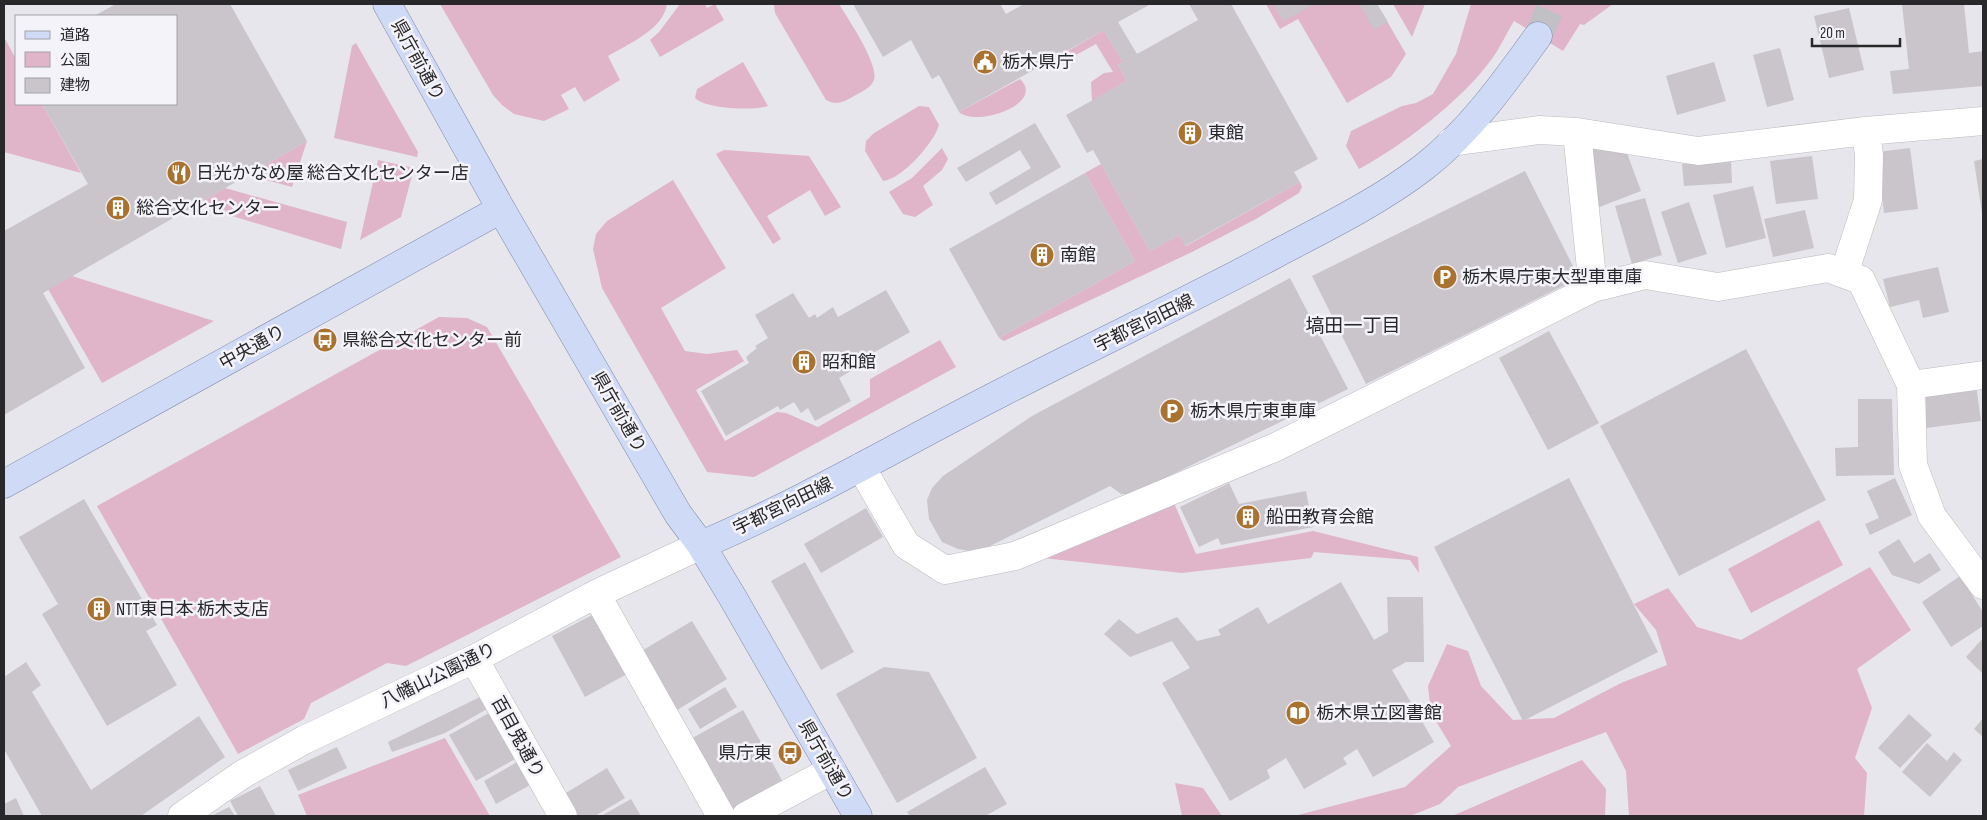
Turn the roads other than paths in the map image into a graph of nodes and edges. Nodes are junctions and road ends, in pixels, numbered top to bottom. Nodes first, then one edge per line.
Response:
1 (387, 4) edge
2 (1538, 36) tunnel mouth
3 (1983, 121) edge
4 (1866, 131) junction
5 (1577, 132) junction
6 (1451, 142) junction
7 (501, 209) junction
8 (1844, 274) junction
9 (1592, 288) junction
10 (1983, 375) edge
11 (1912, 385) junction
12 (861, 467) junction
13 (4, 484) edge
14 (701, 545) junction
15 (1983, 585) edge
16 (596, 594) junction
17 (474, 659) junction
18 (832, 770) junction
19 (182, 816) edge
20 (563, 816) edge
21 (721, 816) edge
22 (746, 816) edge
23 (858, 816) edge

1 - 7 main road, 県庁前通り
2 - 6 main road, 宇都宮向田線
3 - 4 street
4 - 5 street
4 - 8 street
5 - 6 street
5 - 9 street
6 - 12 main road, 宇都宮向田線
7 - 13 main road, 中央通り
7 - 14 main road, 県庁前通り
8 - 9 street
8 - 11 street
9 - 12 street
10 - 11 street
11 - 15 street
12 - 14 main road, 宇都宮向田線
14 - 16 street, 八幡山公園通り
14 - 18 main road, 県庁前通り
16 - 17 street, 八幡山公園通り
16 - 21 street
17 - 19 street, 八幡山公園通り
17 - 20 street, 百目鬼通り
18 - 22 street
18 - 23 main road, 県庁前通り

